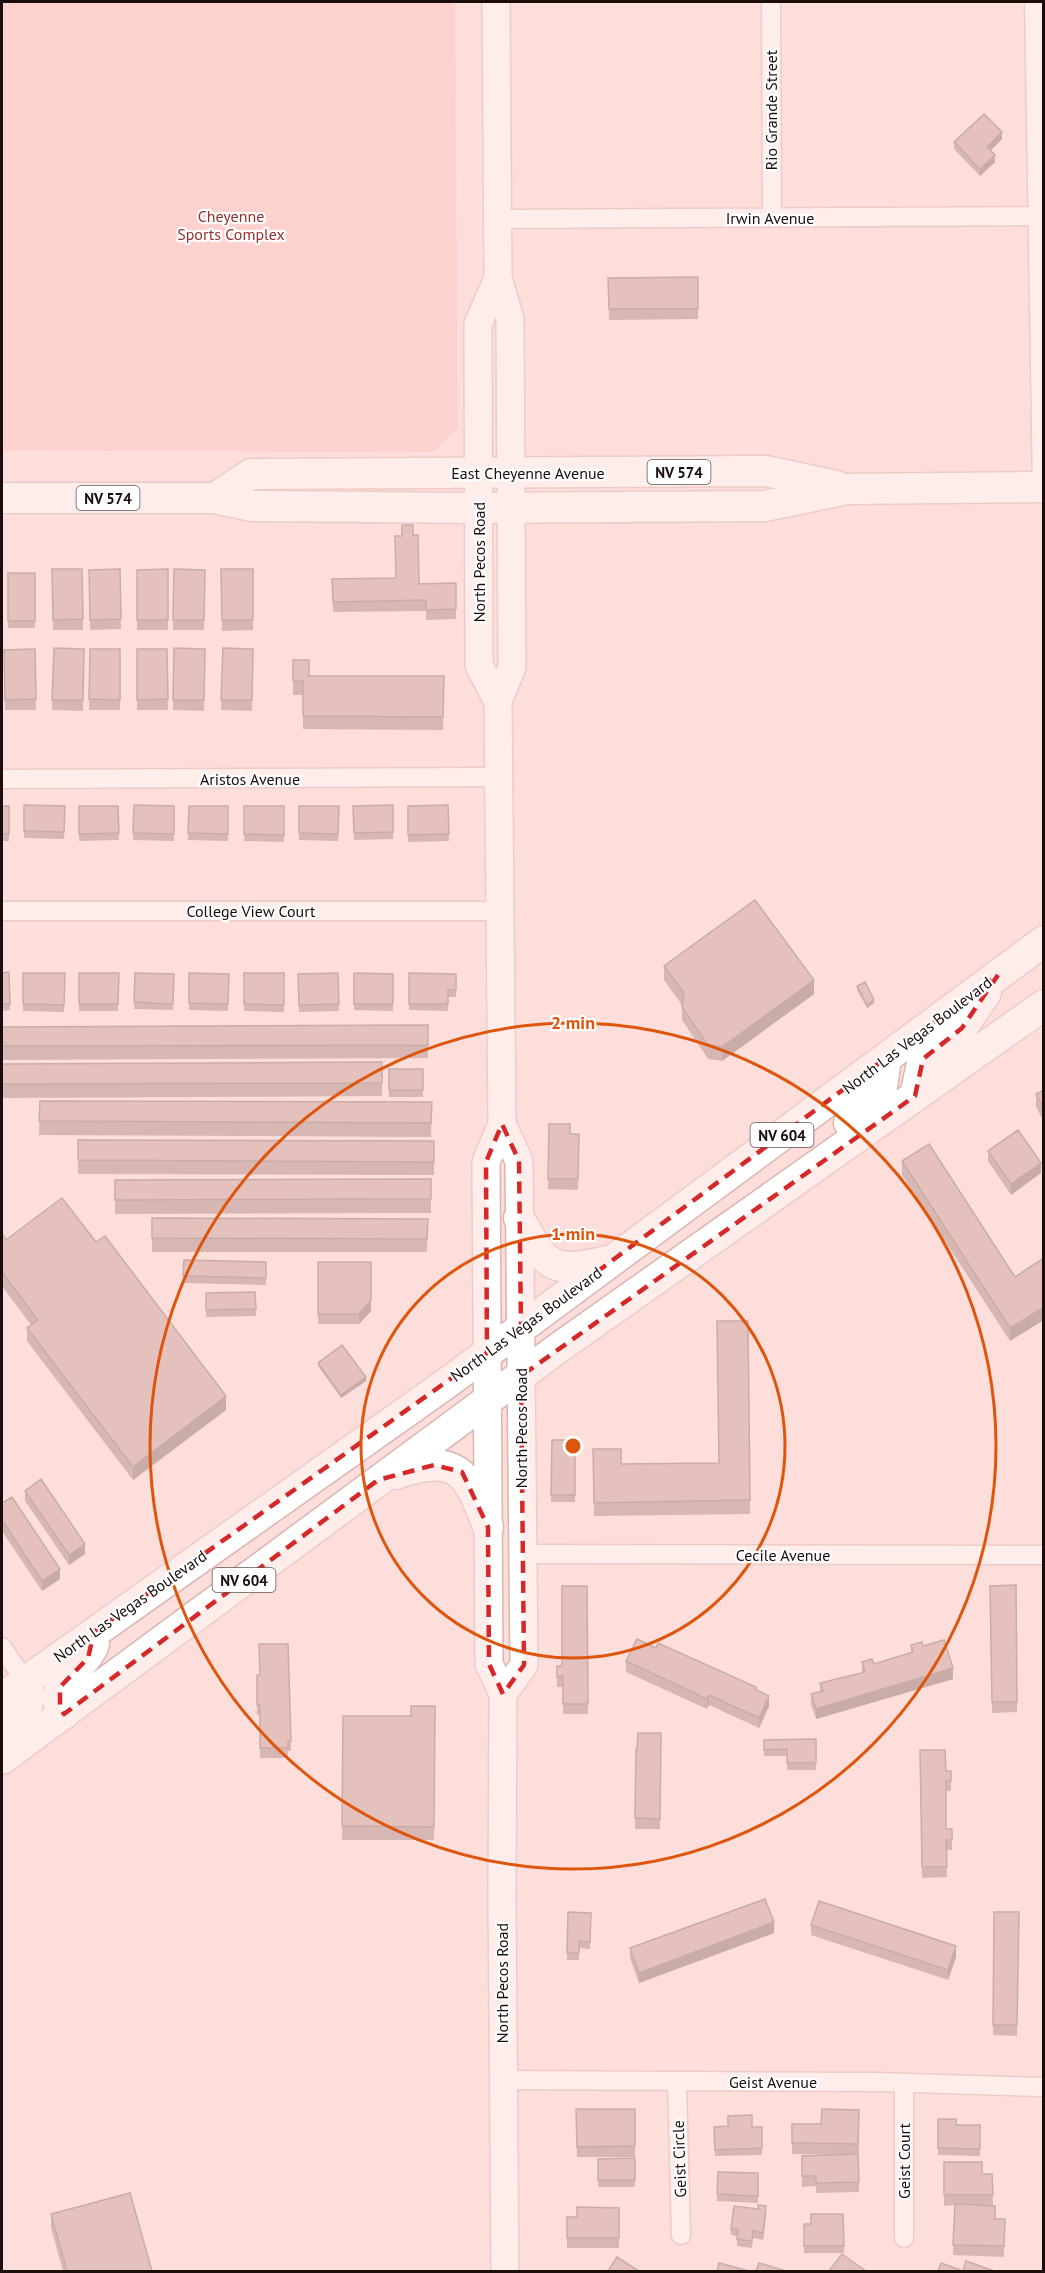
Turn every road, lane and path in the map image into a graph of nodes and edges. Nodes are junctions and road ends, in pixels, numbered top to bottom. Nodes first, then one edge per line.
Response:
1 (496, 2) edge
2 (771, 2) edge
3 (1034, 2) edge
4 (1040, 216) edge
5 (772, 218) junction
6 (497, 219) junction
7 (498, 278) junction
8 (479, 473) junction
9 (510, 473) junction
10 (1043, 487) edge
11 (847, 489) junction
12 (2, 498) edge
13 (215, 498) junction
14 (479, 508) junction
15 (511, 508) junction
16 (498, 702) junction
17 (499, 777) junction
18 (2, 779) edge
19 (2, 911) edge
20 (500, 911) junction
21 (1044, 941) edge
22 (998, 975) junction
23 (1044, 1005) edge
24 (886, 1058) junction
25 (915, 1096) junction
26 (502, 1124) junction
27 (806, 1173) junction
28 (519, 1218) junction
29 (616, 1258) junction
30 (521, 1328) junction
31 (487, 1353) junction
32 (521, 1376) junction
33 (487, 1401) junction
34 (378, 1480) junction
35 (488, 1527) junction
36 (522, 1554) junction
37 (1044, 1555) edge
38 (94, 1632) junction
39 (2, 1647) edge
40 (13, 1690) edge
41 (503, 1695) junction
42 (64, 1714) junction
43 (2, 1733) edge
44 (2, 1759) edge
45 (503, 2080) junction
46 (677, 2082) junction
47 (904, 2084) junction
48 (1044, 2087) edge
49 (681, 2235) dead end
50 (904, 2238) dead end
51 (505, 2271) edge

1 - 6 main road, North Pecos Road
2 - 5 street, Rio Grande Street
3 - 4 street
4 - 5 street, Irwin Avenue
4 - 10 street
5 - 6 street, Irwin Avenue
6 - 7 main road, North Pecos Road
7 - 8 main road, North Pecos Road
7 - 9 main road, North Pecos Road
8 - 9 main road, East Cheyenne Avenue / NV 574
8 - 13 main road, East Cheyenne Avenue / NV 574
8 - 14 main road, North Pecos Road
9 - 11 main road, East Cheyenne Avenue / NV 574
9 - 15 main road, North Pecos Road
10 - 11 main road, East Cheyenne Avenue / NV 574
11 - 15 main road, East Cheyenne Avenue / NV 574
12 - 13 main road, East Cheyenne Avenue / NV 574
13 - 14 main road, East Cheyenne Avenue / NV 574
14 - 15 main road, East Cheyenne Avenue / NV 574
14 - 16 main road, North Pecos Road
15 - 16 main road, North Pecos Road
16 - 17 main road, North Pecos Road
17 - 18 street, Aristos Avenue
17 - 20 main road, North Pecos Road
19 - 20 street, College View Court
20 - 26 main road, North Pecos Road
21 - 22 main road, North Las Vegas Boulevard / NV 604
22 - 24 main road, North Las Vegas Boulevard / NV 604
22 - 25 main road
23 - 25 main road, NV 604
24 - 27 main road
24 - 29 main road, North Las Vegas Boulevard / NV 604
25 - 27 main road, NV 604
26 - 28 main road, North Pecos Road
26 - 31 main road, North Pecos Road
27 - 32 main road, NV 604
28 - 29 main road
28 - 30 main road, North Pecos Road
29 - 30 main road, North Las Vegas Boulevard / NV 604
30 - 31 main road, North Las Vegas Boulevard / NV 604
30 - 32 main road, North Pecos Road
31 - 33 main road, North Pecos Road
31 - 38 main road, North Las Vegas Boulevard / NV 604
32 - 33 main road, NV 604
32 - 36 main road, North Pecos Road
33 - 34 main road, NV 604
33 - 35 main road, North Pecos Road
34 - 35 main road
34 - 42 main road, NV 604
35 - 41 main road, North Pecos Road
36 - 37 street, Cecile Avenue
36 - 41 main road, North Pecos Road
38 - 40 main road, North Las Vegas Boulevard / NV 604
38 - 42 main road
39 - 40 street
40 - 43 main road
41 - 45 main road, North Pecos Road
42 - 44 main road, NV 604
45 - 46 street, Geist Avenue
45 - 51 main road, North Pecos Road
46 - 47 street, Geist Avenue
46 - 49 street, Geist Circle
47 - 48 street, Geist Avenue
47 - 50 street, Geist Court

